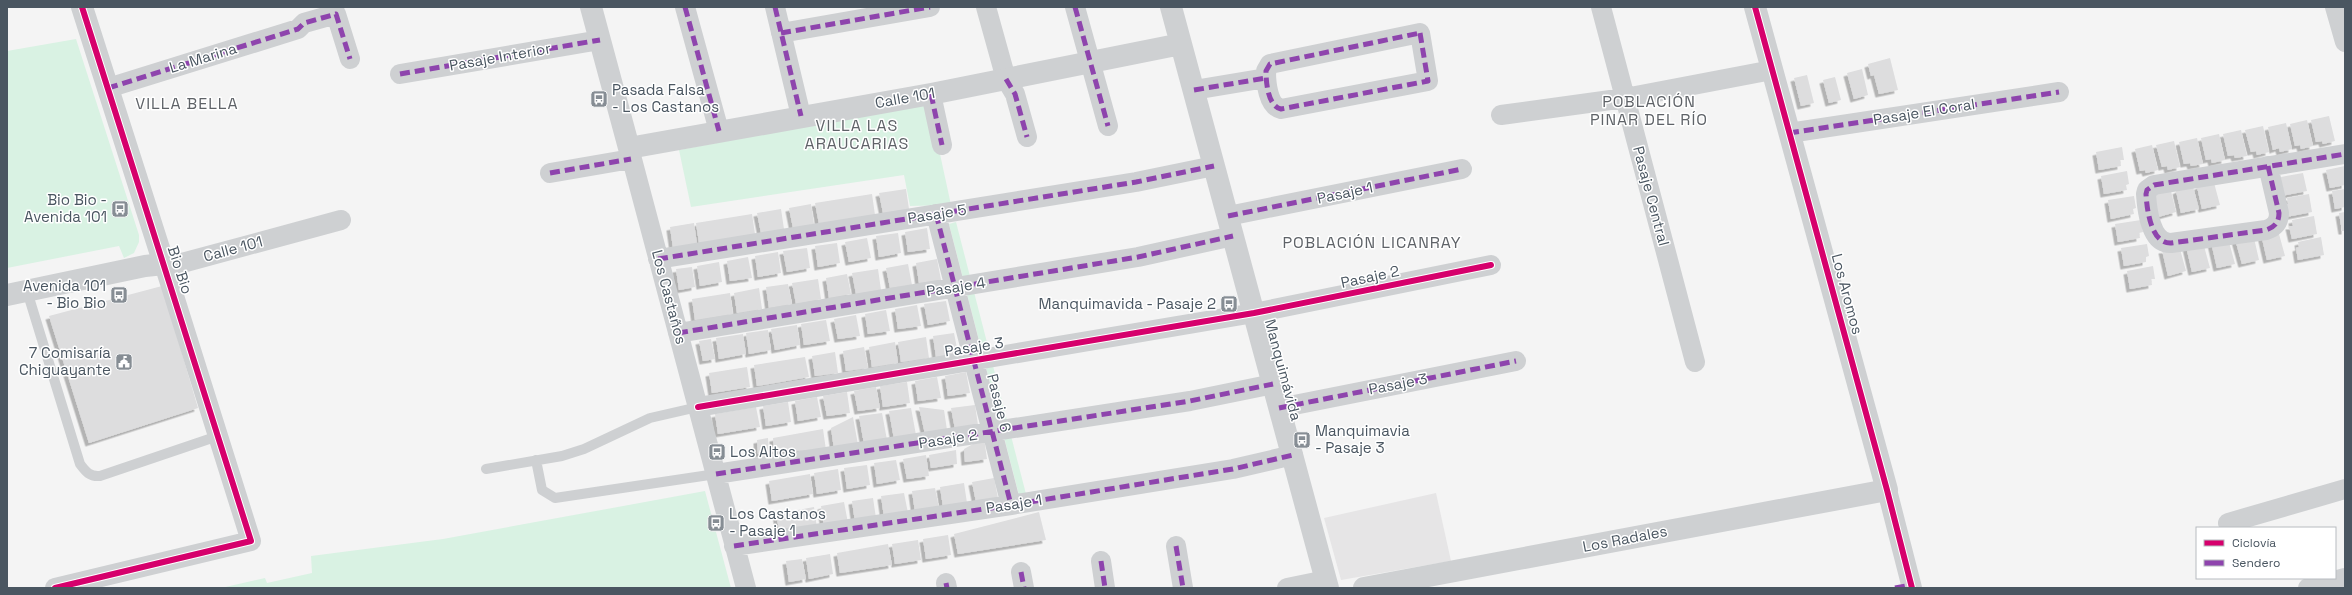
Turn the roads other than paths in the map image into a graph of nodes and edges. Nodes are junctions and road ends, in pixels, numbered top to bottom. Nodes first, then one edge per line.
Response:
1 (82, 7) edge
2 (591, 7) edge
3 (686, 7) edge
4 (775, 7) edge
5 (930, 7) edge
6 (986, 7) edge
7 (1075, 7) edge
8 (1171, 7) edge
9 (1601, 7) edge
10 (1755, 7) edge
11 (2335, 7) edge
12 (781, 32) junction
13 (600, 40) junction
14 (2345, 42) edge
15 (1181, 44) junction
16 (350, 59) dead end
17 (1090, 63) junction
18 (1772, 70) junction
19 (400, 74) dead end
20 (1266, 78) junction
21 (1006, 79) junction
22 (108, 88) junction
23 (1194, 90) junction
24 (2059, 92) dead end
25 (931, 94) junction
26 (1625, 98) junction
27 (801, 116) junction
28 (1501, 116) dead end
29 (1108, 126) dead end
30 (719, 131) junction
31 (1789, 133) junction
32 (1027, 137) dead end
33 (942, 145) dead end
34 (630, 153) junction
35 (2345, 154) edge
36 (1214, 166) junction
37 (2268, 166) junction
38 (1462, 169) dead end
39 (550, 173) dead end
40 (936, 214) junction
41 (341, 220) dead end
42 (1231, 226) junction
43 (658, 259) junction
44 (164, 264) junction
45 (1491, 265) dead end
46 (956, 287) junction
47 (17, 293) edge
48 (1254, 313) junction
49 (678, 333) junction
50 (974, 360) junction
51 (1516, 361) dead end
52 (1695, 362) dead end
53 (1273, 384) junction
54 (698, 407) junction
55 (1279, 408) junction
56 (993, 433) junction
57 (218, 436) junction
58 (1292, 455) junction
59 (536, 460) junction
60 (486, 469) dead end
61 (716, 474) junction
62 (2345, 489) edge
63 (1887, 490) junction
64 (1011, 505) junction
65 (2228, 523) dead end
66 (734, 546) junction
67 (1176, 546) dead end
68 (1101, 560) dead end
69 (2345, 578) edge
70 (1327, 584) edge
71 (1906, 587) edge
72 (55, 588) edge
73 (746, 588) edge
74 (1105, 588) edge
75 (1183, 588) edge
76 (1287, 588) edge
77 (1364, 588) edge
78 (2308, 588) edge

1 - 22 street, Bio Bio
2 - 13 street, Los Castaños
3 - 30 street
4 - 12 street
5 - 12 street
6 - 21 street
7 - 17 street
8 - 15 street, Manquimávida
9 - 26 street, Pasaje Central
10 - 18 street, Los Aromos
11 - 14 street
12 - 27 street
13 - 19 street, Pasaje Interior
13 - 34 street, Los Castaños
15 - 17 street, Calle 101
15 - 23 street, Manquimávida
16 - 22 street, La Marina
17 - 21 street, Calle 101
17 - 29 street
18 - 26 street
18 - 31 street, Los Aromos
20 - 20 street
20 - 23 street
21 - 25 street, Calle 101
21 - 32 street
22 - 44 street, Bio Bio
23 - 36 street, Manquimávida
24 - 31 street, Pasaje El Coral
25 - 27 street, Calle 101
25 - 33 street
26 - 28 street
26 - 52 street, Pasaje Central
27 - 30 street, Calle 101
30 - 34 street, Calle 101
31 - 63 street, Los Aromos
34 - 39 street
34 - 43 street, Los Castaños
35 - 37 street
36 - 40 street, Pasaje 5
36 - 42 street, Manquimávida
37 - 37 street
38 - 42 street, Pasaje 1
40 - 43 street, Pasaje 5
40 - 46 street, Pasaje 6
41 - 44 street, Calle 101
42 - 46 street, Pasaje 4
42 - 48 street, Manquimávida
43 - 49 street, Los Castaños
44 - 47 street, Calle 101
44 - 57 street, Bio Bio
45 - 48 street, Pasaje 2
46 - 49 street, Pasaje 4
46 - 50 street, Pasaje 6
47 - 57 lane
48 - 50 street, Pasaje 3
48 - 53 street, Manquimávida
49 - 54 street, Los Castaños
50 - 54 street, Pasaje 3
50 - 56 street, Pasaje 6
51 - 55 street, Pasaje 3
53 - 55 street, Manquimávida
53 - 56 street, Pasaje 2
54 - 59 lane
54 - 61 street, Los Castaños
55 - 58 street, Manquimávida
56 - 61 street, Pasaje 2
56 - 64 street, Pasaje 6
57 - 72 street, Bio Bio
58 - 64 street, Pasaje 1
58 - 70 street, Manquimávida
59 - 60 lane
59 - 61 lane
61 - 66 street, Los Castaños
62 - 65 street
63 - 71 street, Los Aromos
63 - 77 street, Los Radales
64 - 66 street, Pasaje 1
66 - 73 street, Los Castaños
67 - 75 street
68 - 74 street
69 - 78 street
70 - 76 street

